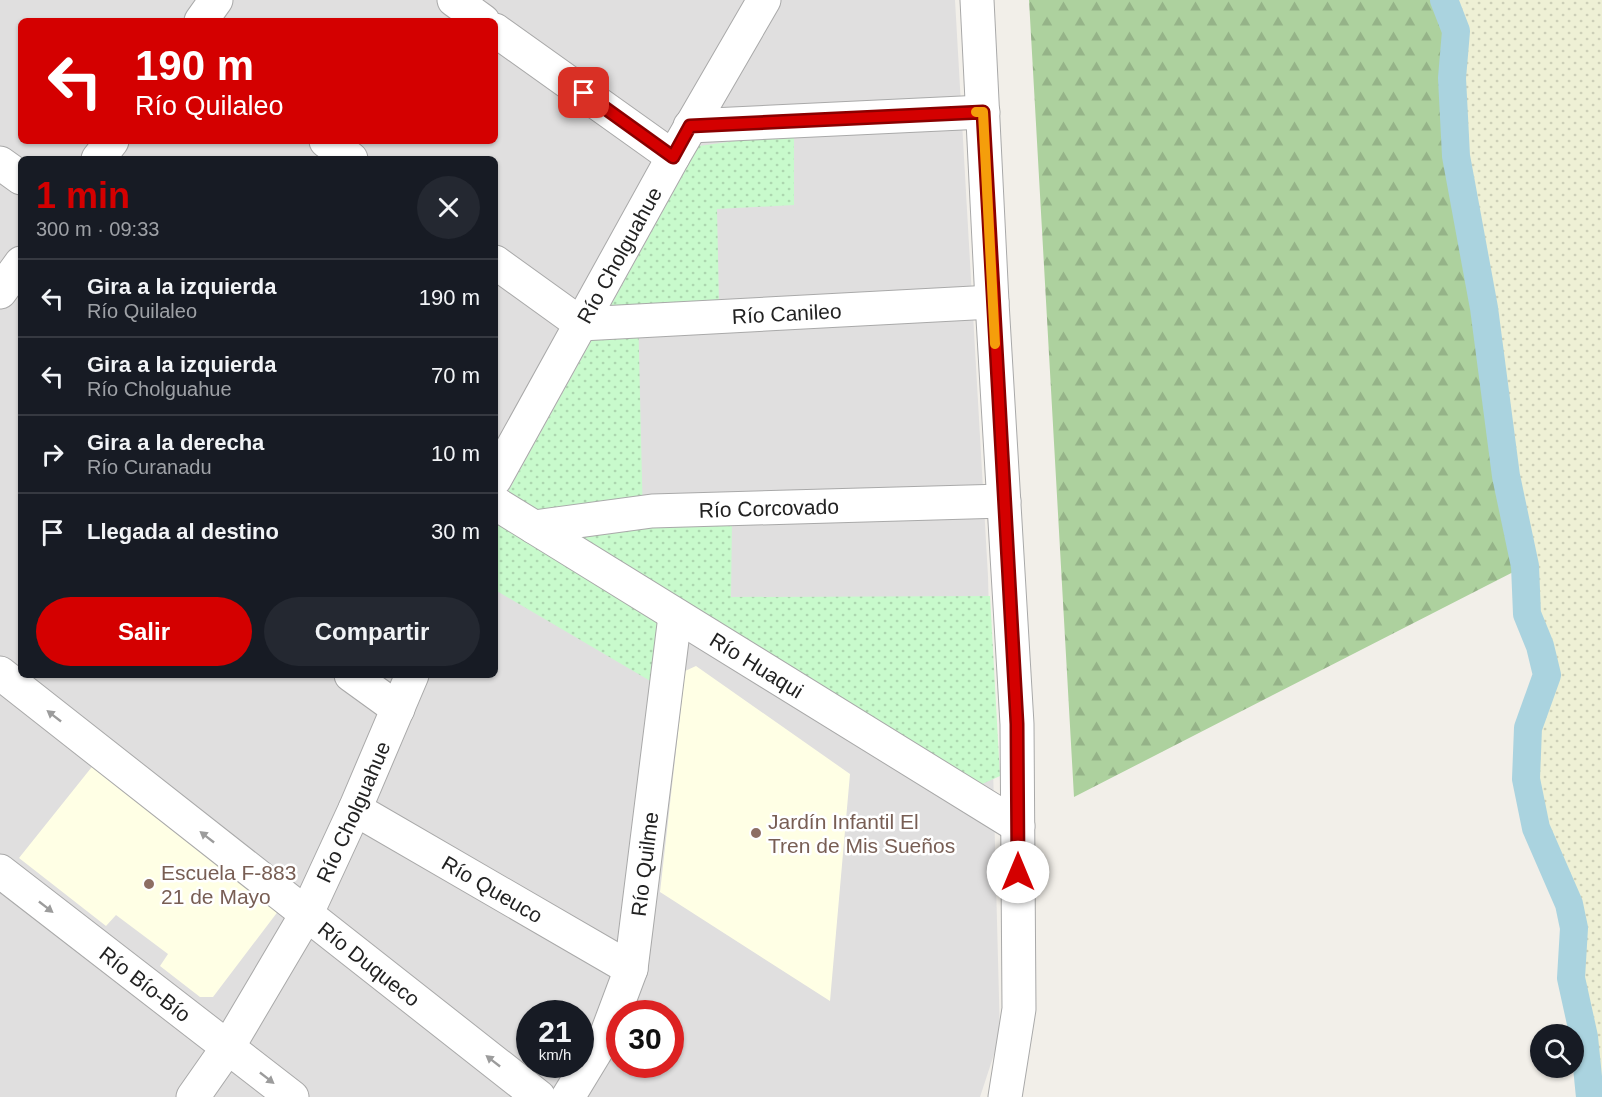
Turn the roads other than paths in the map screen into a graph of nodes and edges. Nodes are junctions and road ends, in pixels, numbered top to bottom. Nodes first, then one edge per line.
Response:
1 (216, 0) edge
2 (454, 0) edge
3 (764, 0) edge
4 (977, 0) edge
5 (203, 18) edge
6 (479, 18) edge
7 (498, 32) edge
8 (983, 112) junction
9 (690, 126) junction
10 (110, 144) edge
11 (330, 144) edge
12 (100, 156) edge
13 (347, 156) edge
14 (673, 157) junction
15 (0, 164) edge
16 (18, 176) edge
17 (498, 264) edge
18 (18, 267) edge
19 (0, 292) edge
20 (992, 302) junction
21 (581, 324) junction
22 (498, 474) edge
23 (1004, 501) junction
24 (498, 505) edge
25 (534, 527) junction
26 (675, 616) junction
27 (0, 673) edge
28 (355, 678) edge
29 (411, 678) edge
30 (398, 709) junction
31 (355, 809) junction
32 (1018, 826) junction
33 (0, 871) edge
34 (306, 915) junction
35 (631, 969) junction
36 (228, 1047) junction
37 (193, 1097) edge
38 (292, 1097) edge
39 (539, 1097) edge
40 (568, 1097) edge
41 (1005, 1097) edge

1 - 5 street
2 - 6 street
3 - 9 street, Río Cholguahue
4 - 8 street
7 - 14 street
8 - 9 street
8 - 20 street
9 - 14 street, Río Cholguahue
10 - 12 street
11 - 13 street
14 - 21 street, Río Cholguahue
15 - 16 street
17 - 21 street
18 - 19 street
20 - 21 street, Río Canileo
20 - 23 street
21 - 22 street, Río Cholguahue
23 - 25 street, Río Corcovado
23 - 32 street
24 - 25 street, Río Huaqui
25 - 26 street, Río Huaqui
26 - 32 street, Río Huaqui
26 - 35 street, Río Quilme
34 -> 27 street, Río Duqueco
28 - 30 street
29 - 30 street, Río Cholguahue
30 - 31 street, Río Cholguahue
31 - 34 street, Río Cholguahue
31 - 35 street, Río Queuco
32 - 41 street
33 -> 36 street, Río Bío-Bío
34 - 36 street, Río Cholguahue
39 -> 34 street, Río Duqueco
35 - 40 street, Río Quilme
36 - 37 street, Río Cholguahue
36 -> 38 street, Río Bío-Bío

